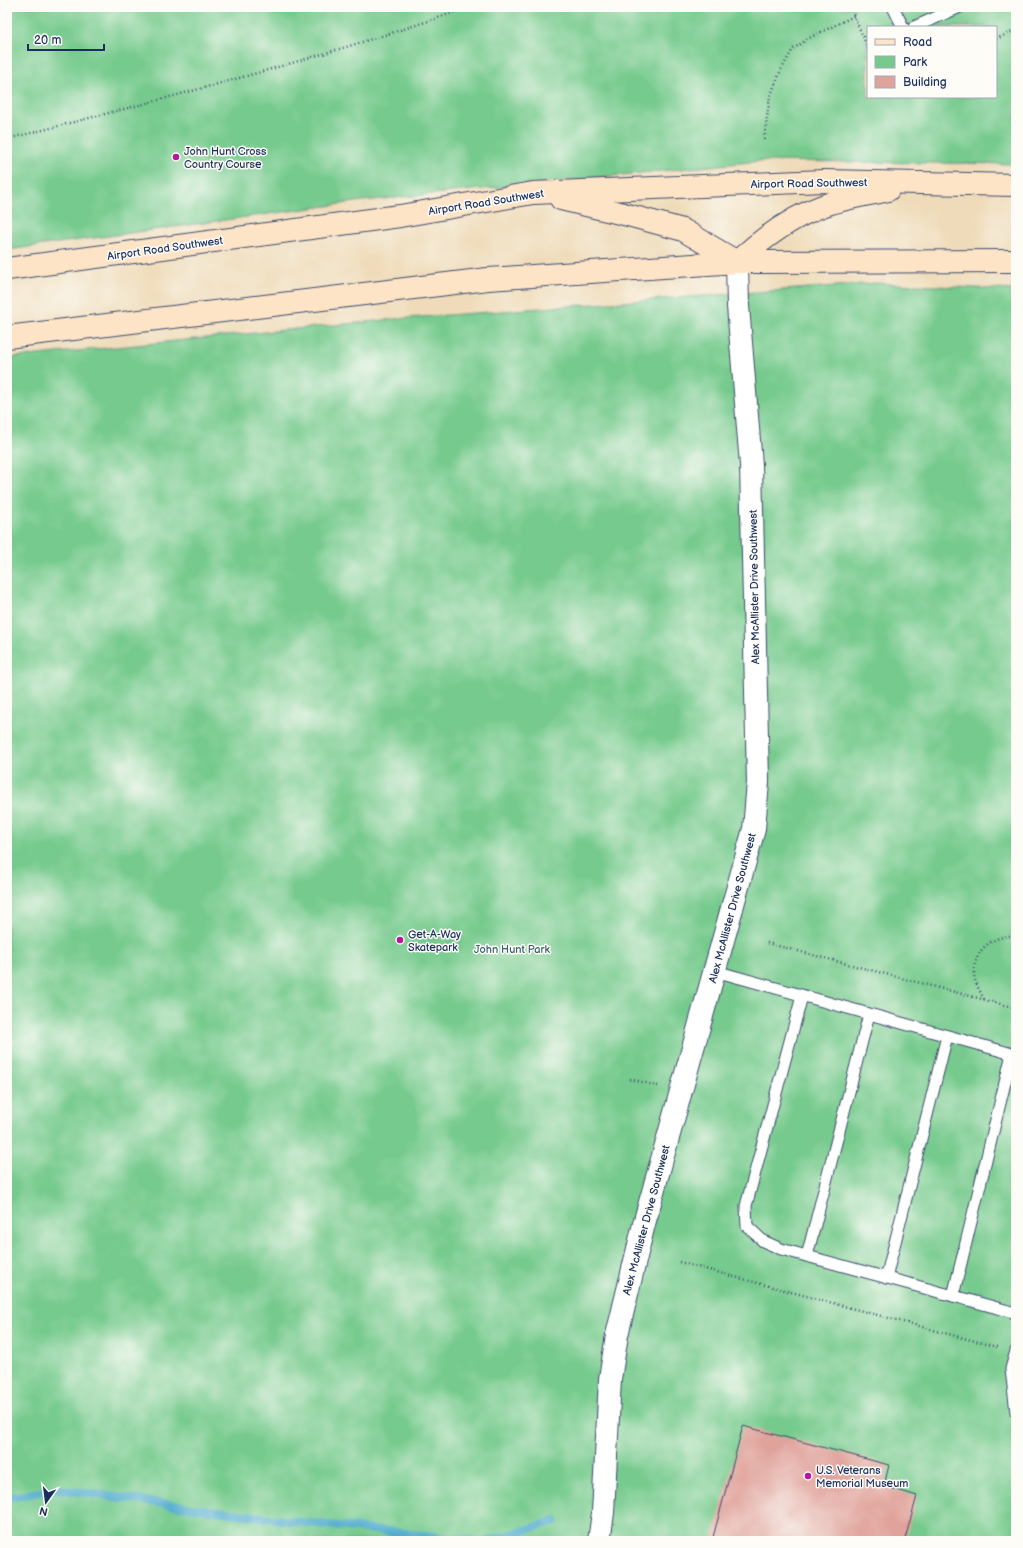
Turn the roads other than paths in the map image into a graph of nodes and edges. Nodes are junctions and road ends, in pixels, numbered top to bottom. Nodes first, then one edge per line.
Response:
1 (893, 7) edge
2 (960, 7) edge
3 (902, 26) edge
4 (916, 26) edge
5 (916, 183) junction
6 (1016, 185) edge
7 (534, 192) junction
8 (1016, 261) edge
9 (737, 262) junction
10 (7, 269) edge
11 (7, 337) edge
12 (715, 971) junction
13 (802, 996) junction
14 (869, 1014) junction
15 (947, 1036) junction
16 (1014, 1055) edge
17 (807, 1256) junction
18 (886, 1278) junction
19 (953, 1296) junction
20 (1016, 1313) edge
21 (1016, 1351) edge
22 (1016, 1412) edge
23 (598, 1541) edge

1 - 3 lane
2 - 4 lane
5 - 6 street, Airport Road Southwest
5 - 7 street, Airport Road Southwest
5 - 9 street
7 - 9 street
7 - 10 street, Airport Road Southwest
8 - 9 street
9 - 11 street
9 - 12 street, Alex McAllister Drive Southwest
12 - 13 lane
12 - 23 street, Alex McAllister Drive Southwest
13 - 14 lane
13 - 17 lane
14 - 15 lane
14 - 17 lane
15 - 16 lane
15 - 18 lane
16 - 19 lane
17 - 18 lane
18 - 19 lane
19 - 20 lane
21 - 22 lane

